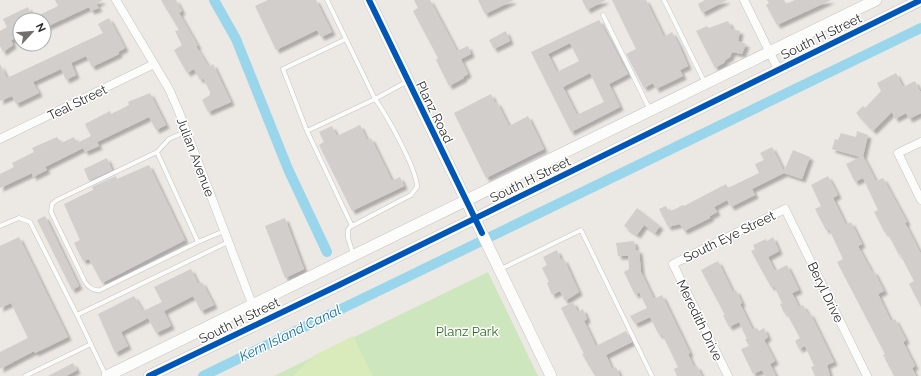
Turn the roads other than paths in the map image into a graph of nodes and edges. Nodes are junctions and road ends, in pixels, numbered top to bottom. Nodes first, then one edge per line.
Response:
1 (116, 0) edge
2 (327, 0) edge
3 (369, 0) edge
4 (664, 0) edge
5 (744, 0) edge
6 (876, 0) edge
7 (921, 0) edge
8 (603, 15) dead end
9 (346, 39) junction
10 (769, 52) junction
11 (154, 64) junction
12 (778, 69) junction
13 (408, 81) junction
14 (705, 83) junction
15 (375, 99) junction
16 (650, 110) junction
17 (187, 131) junction
18 (307, 131) junction
19 (0, 139) edge
20 (921, 142) edge
21 (156, 152) junction
22 (466, 200) junction
23 (921, 200) edge
24 (786, 208) joint
25 (474, 218) junction
26 (0, 226) edge
27 (352, 226) junction
28 (224, 230) junction
29 (198, 242) junction
30 (228, 242) junction
31 (354, 256) junction
32 (673, 264) joint
33 (499, 270) junction
34 (252, 304) junction
35 (77, 315) junction
36 (259, 322) junction
37 (91, 344) junction
38 (25, 376) edge
39 (107, 376) edge
40 (149, 376) edge
41 (551, 376) edge
42 (652, 376) edge
43 (728, 376) edge
44 (867, 376) edge

1 - 11 street, Julian Avenue
2 - 9 lane
3 - 13 street, Planz Road
4 - 14 lane
5 - 10 street
6 - 10 street, South H Street
7 - 12 street, South H Street
8 - 16 lane
9 - 15 lane
9 - 18 lane
10 - 12 street
10 - 14 street, South H Street
11 - 17 street, Julian Avenue
11 - 19 street, Teal Street
12 - 25 street, South H Street
13 - 15 lane
13 - 22 street, Planz Road
14 - 16 street, South H Street
15 - 18 lane
15 - 27 lane
16 - 22 street, South H Street
17 - 21 lane
17 - 28 street, Julian Avenue
18 - 27 lane
20 - 23 street
21 - 29 lane
21 - 29 lane
22 - 25 street, Planz Road
22 - 31 street, South H Street
24 - 32 street, South Eye Street
24 - 44 street, Beryl Drive
25 - 33 street, Planz Road
25 - 36 street, South H Street
26 - 35 lane
27 - 31 lane
28 - 29 lane
28 - 30 street, Julian Avenue
30 - 34 street, Julian Avenue
30 - 35 lane
31 - 34 street, South H Street
32 - 43 street, Meredith Drive
33 - 41 street, Planz Road
33 - 42 lane
34 - 36 street, Julian Avenue
34 - 39 street, South H Street
35 - 37 lane
36 - 40 street, South H Street
37 - 38 lane
37 - 39 lane

